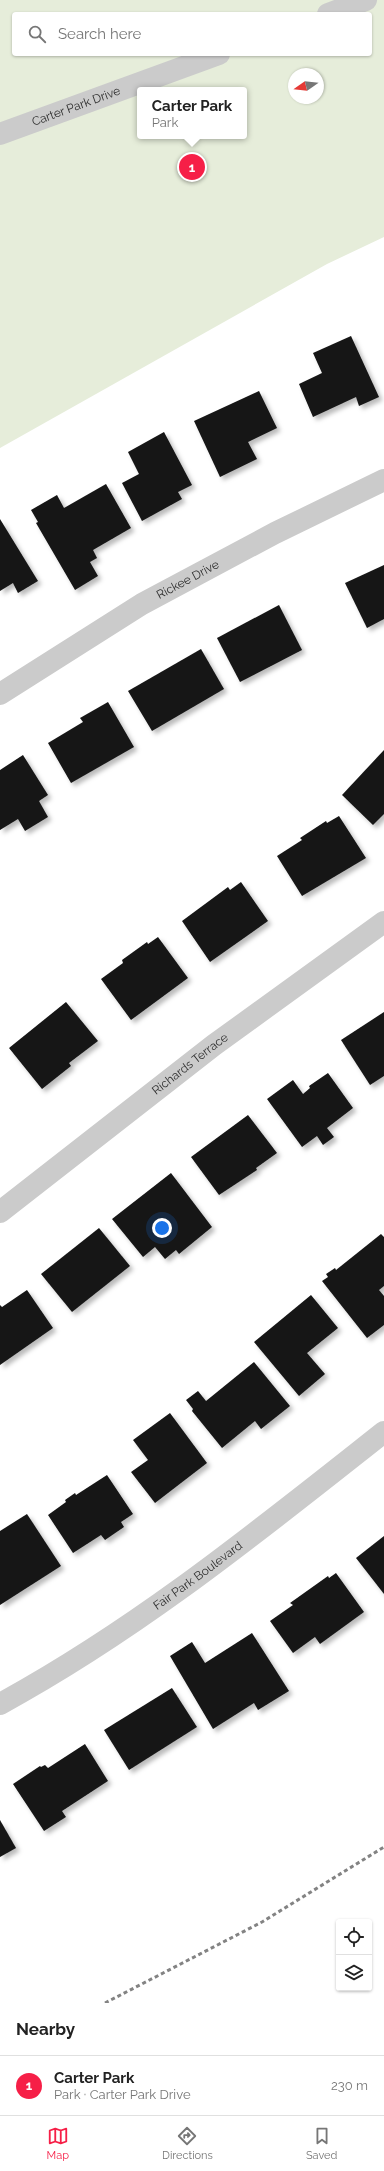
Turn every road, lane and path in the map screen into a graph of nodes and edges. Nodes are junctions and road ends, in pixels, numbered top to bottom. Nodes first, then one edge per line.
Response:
1 (366, 0) edge
2 (333, 12) edge
3 (214, 56) edge
4 (0, 134) edge
5 (384, 480) edge
6 (0, 694) edge
7 (384, 922) edge
8 (0, 1212) edge
9 (384, 1432) edge
10 (0, 1704) edge

1 - 2 street
3 - 4 street, Carter Park Drive
5 - 6 street, Rickee Drive
7 - 8 street, Richards Terrace
9 - 10 street, Fair Park Boulevard

